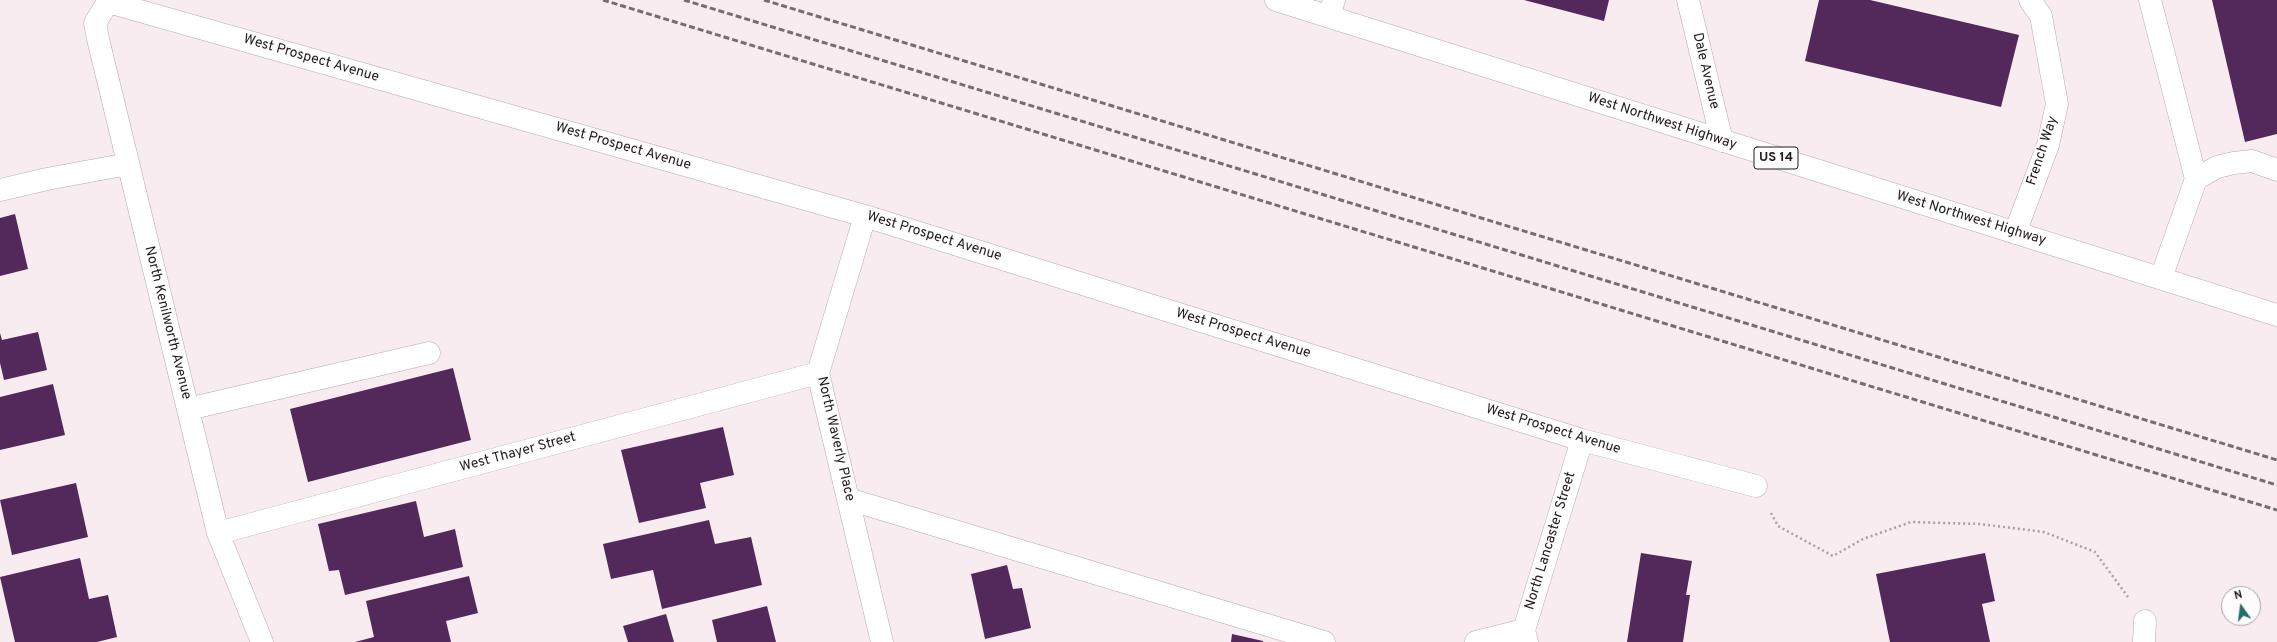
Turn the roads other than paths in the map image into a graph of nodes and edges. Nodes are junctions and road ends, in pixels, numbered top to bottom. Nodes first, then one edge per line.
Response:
1 (1276, 0) edge
2 (1688, 0) edge
3 (2030, 0) edge
4 (2150, 0) edge
5 (108, 2) joint
6 (1331, 8) edge
7 (1722, 141) junction
8 (128, 164) junction
9 (2277, 170) edge
10 (2196, 179) junction
11 (0, 190) edge
12 (865, 216) junction
13 (2015, 233) junction
14 (2160, 278) junction
15 (2277, 315) edge
16 (429, 353) dead end
17 (818, 373) junction
18 (188, 409) junction
19 (1582, 440) junction
20 (1756, 486) road end
21 (848, 499) junction
22 (218, 533) junction
23 (1526, 636) edge
24 (262, 642) edge
25 (882, 642) edge
26 (1324, 642) edge
27 (1476, 642) edge

1 - 6 street, West Northwest Highway / US 14
2 - 7 street, Dale Avenue
3 - 13 street, French Way
4 - 10 street
5 - 8 street, North Kenilworth Avenue
5 - 12 street, West Prospect Avenue
6 - 7 street, West Northwest Highway / US 14
7 - 13 street, West Northwest Highway / US 14
8 - 11 street
8 - 18 street, North Kenilworth Avenue
9 - 10 street
10 - 14 street
12 - 17 street, North Waverly Place
12 - 19 street, West Prospect Avenue
13 - 14 street, West Northwest Highway / US 14
14 - 15 street, West Northwest Highway / US 14
16 - 18 street
17 - 21 street, North Waverly Place
17 - 22 street, West Thayer Street
18 - 22 street, North Kenilworth Avenue
19 - 20 street, West Prospect Avenue
19 - 23 street, North Lancaster Street
21 - 25 street, North Waverly Place
21 - 26 street
22 - 24 street, North Kenilworth Avenue
23 - 27 street

